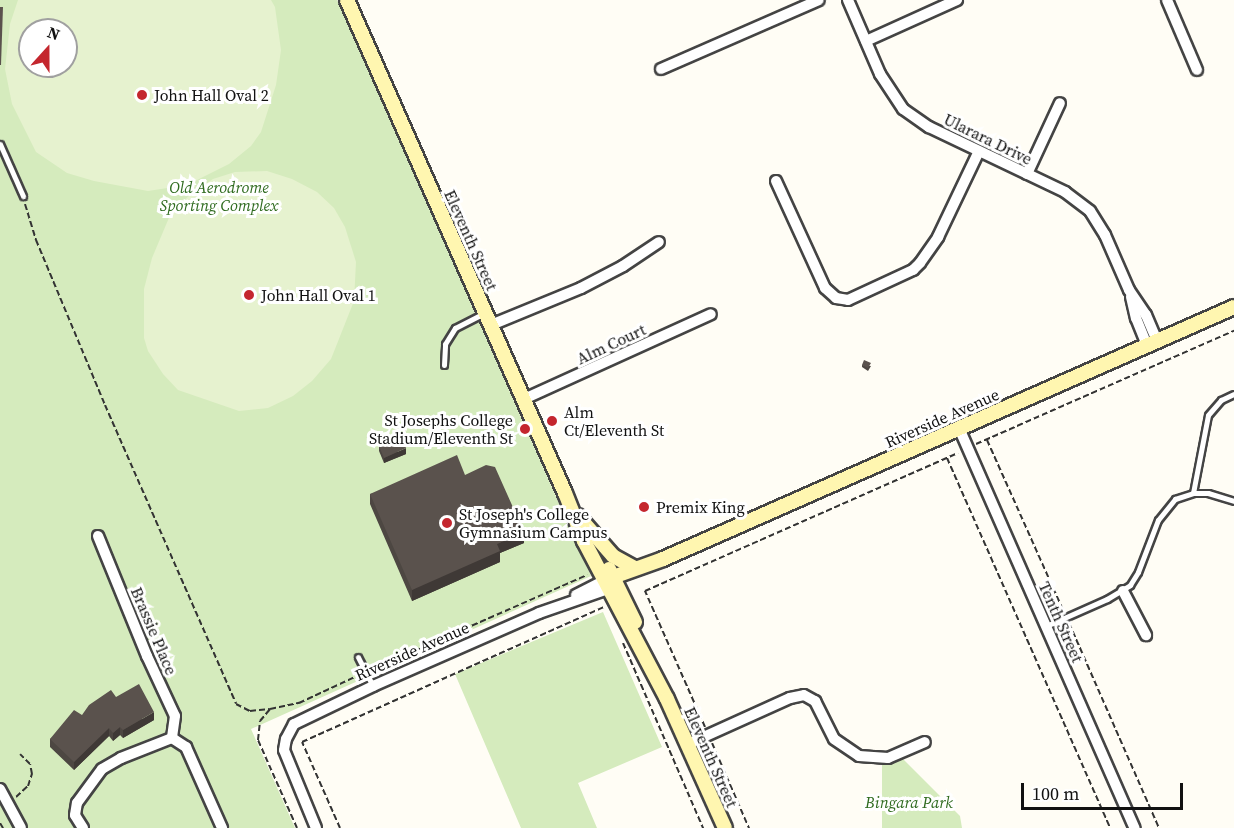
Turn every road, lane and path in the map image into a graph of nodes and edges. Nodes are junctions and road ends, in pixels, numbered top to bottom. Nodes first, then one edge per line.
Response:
1 (347, 0) edge
2 (819, 0) edge
3 (848, 0) edge
4 (957, 0) edge
5 (1167, 0) edge
6 (866, 40) junction
7 (661, 69) dead end
8 (1197, 70) dead end
9 (1060, 104) dead end
10 (0, 144) edge
11 (979, 151) junction
12 (1027, 174) junction
13 (776, 181) dead end
14 (23, 196) joint
15 (659, 242) dead end
16 (1234, 307) edge
17 (711, 314) dead end
18 (488, 318) junction
19 (1234, 331) edge
20 (1152, 343) junction
21 (444, 365) dead end
22 (1234, 394) edge
23 (524, 399) junction
24 (959, 428) junction
25 (987, 440) junction
26 (968, 448) junction
27 (947, 458) junction
28 (566, 493) junction
29 (1193, 493) junction
30 (1234, 501) edge
31 (578, 516) junction
32 (98, 536) dead end
33 (663, 559) junction
34 (635, 568) junction
35 (608, 585) junction
36 (1123, 591) junction
37 (1066, 618) junction
38 (1046, 626) junction
39 (1146, 635) dead end
40 (620, 638) dead end
41 (358, 657) dead end
42 (373, 686) junction
43 (270, 709) dead end
44 (708, 735) junction
45 (172, 738) junction
46 (925, 742) dead end
47 (688, 744) junction
48 (20, 754) dead end
49 (0, 789) edge
50 (6, 801) junction
51 (0, 823) edge
52 (3, 828) edge
53 (21, 828) edge
54 (83, 828) edge
55 (222, 828) edge
56 (316, 828) edge
57 (340, 828) edge
58 (703, 828) edge
59 (725, 828) edge
60 (749, 828) edge
61 (1110, 828) edge
62 (1136, 828) edge
63 (1159, 828) edge

1 - 18 main road, Eleventh Street
2 - 7 street
3 - 6 street, Ularara Drive
4 - 6 street
5 - 8 street
6 - 11 street, Ularara Drive
9 - 12 street
10 - 14 lane
11 - 12 street, Ularara Drive
11 - 13 street
12 - 20 street, Ularara Drive
14 - 43 path
15 - 18 street
16 - 20 main road, Riverside Avenue
17 - 23 street, Alm Court
18 - 21 lane
18 - 23 main road, Eleventh Street
19 - 25 path
20 - 24 main road, Riverside Avenue
22 - 29 lane
23 - 28 main road, Eleventh Street
24 - 26 street, Tenth Street
24 - 33 main road, Riverside Avenue
25 - 26 path
25 - 37 path
26 - 27 path
26 - 38 street, Tenth Street
27 - 44 path
27 - 61 path
28 - 31 main road, Eleventh Street
28 - 35 main road, Eleventh Street
29 - 30 lane
29 - 36 lane
31 - 34 main road
31 - 35 main road, Eleventh Street
32 - 45 street, Brassie Place
33 - 34 main road, Riverside Avenue
33 - 35 main road, Riverside Avenue
34 - 35 main road, Riverside Avenue
35 - 42 street, Riverside Avenue
35 - 47 main road, Eleventh Street
35 - 57 path
36 - 37 lane
36 - 39 street
37 - 38 lane
37 - 63 path
38 - 62 street, Tenth Street
40 - 58 path
41 - 42 lane
42 - 56 street, Riverside Avenue
44 - 46 street
44 - 47 street
44 - 60 path
45 - 54 street
45 - 55 street
47 - 59 main road, Eleventh Street
48 - 50 path
49 - 50 street
50 - 53 street
51 - 52 path

